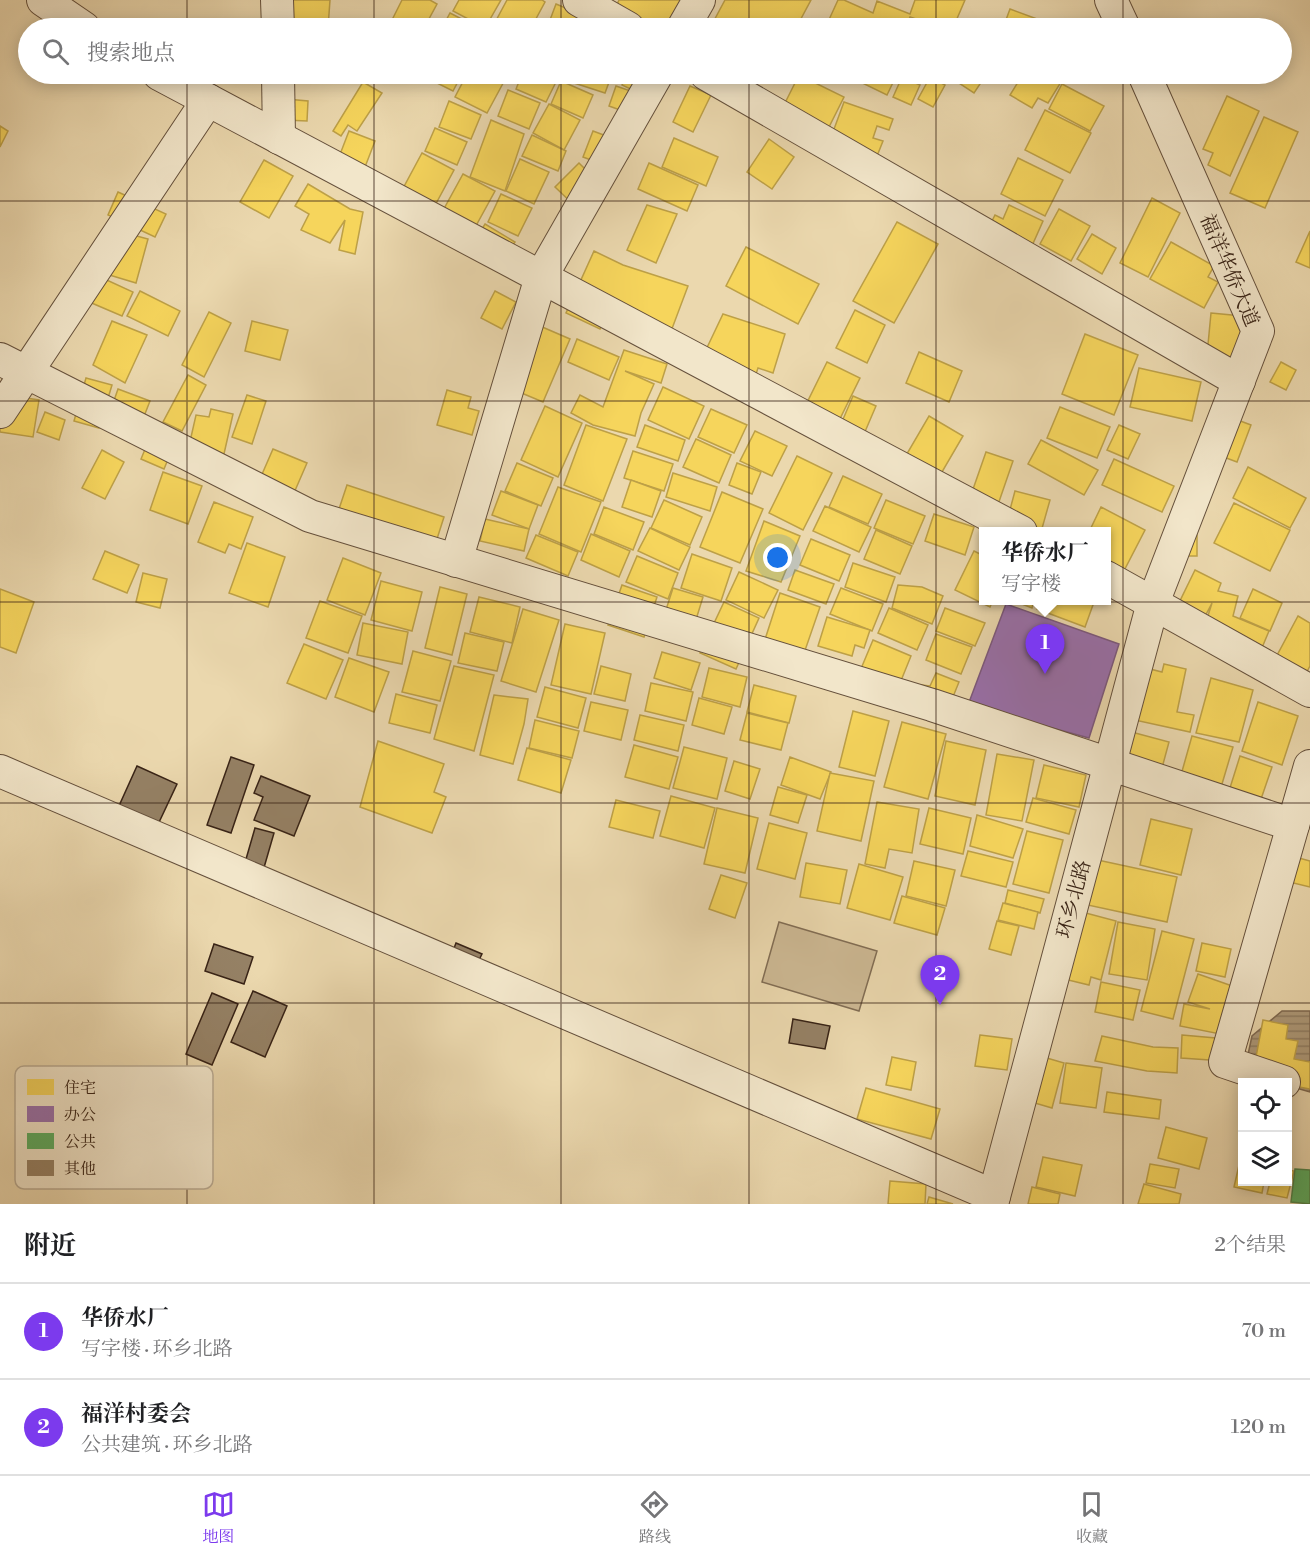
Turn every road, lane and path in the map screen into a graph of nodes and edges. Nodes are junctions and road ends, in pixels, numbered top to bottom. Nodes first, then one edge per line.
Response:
1 (43, 0) edge
2 (278, 0) edge
3 (579, 0) edge
4 (699, 0) edge
5 (1111, 0) edge
6 (69, 18) edge
7 (278, 18) edge
8 (610, 18) edge
9 (689, 18) edge
10 (1119, 18) edge
11 (178, 84) edge
12 (278, 84) edge
13 (651, 84) edge
14 (723, 84) edge
15 (1148, 84) edge
16 (208, 100) junction
17 (279, 138) junction
18 (541, 277) junction
19 (13, 366) edge
20 (1239, 381) junction
21 (0, 412) edge
22 (1013, 527) edge
23 (456, 561) junction
24 (1111, 579) edge
25 (1154, 603) junction
26 (1310, 691) edge
27 (1108, 764) junction
28 (1310, 766) edge
29 (0, 771) edge
30 (1293, 825) junction
31 (1271, 1078) edge
32 (1292, 1085) edge
33 (1310, 1092) edge
34 (993, 1200) edge

1 - 6 street
2 - 7 street
3 - 8 street
4 - 9 street
5 - 10 street
11 - 16 street
12 - 17 street
13 - 18 street
14 - 20 street
15 - 20 street, 福洋华侨大道
16 - 17 street
16 - 19 street
17 - 18 street
18 - 22 street
18 - 23 street
19 - 21 street
19 - 23 street
20 - 25 street, 福洋华侨大道
23 - 27 street
24 - 25 street
25 - 26 street
25 - 27 street, 环乡北路
27 - 30 street
27 - 34 street, 环乡北路
28 - 30 street
29 - 34 street
30 - 31 street
32 - 33 street

